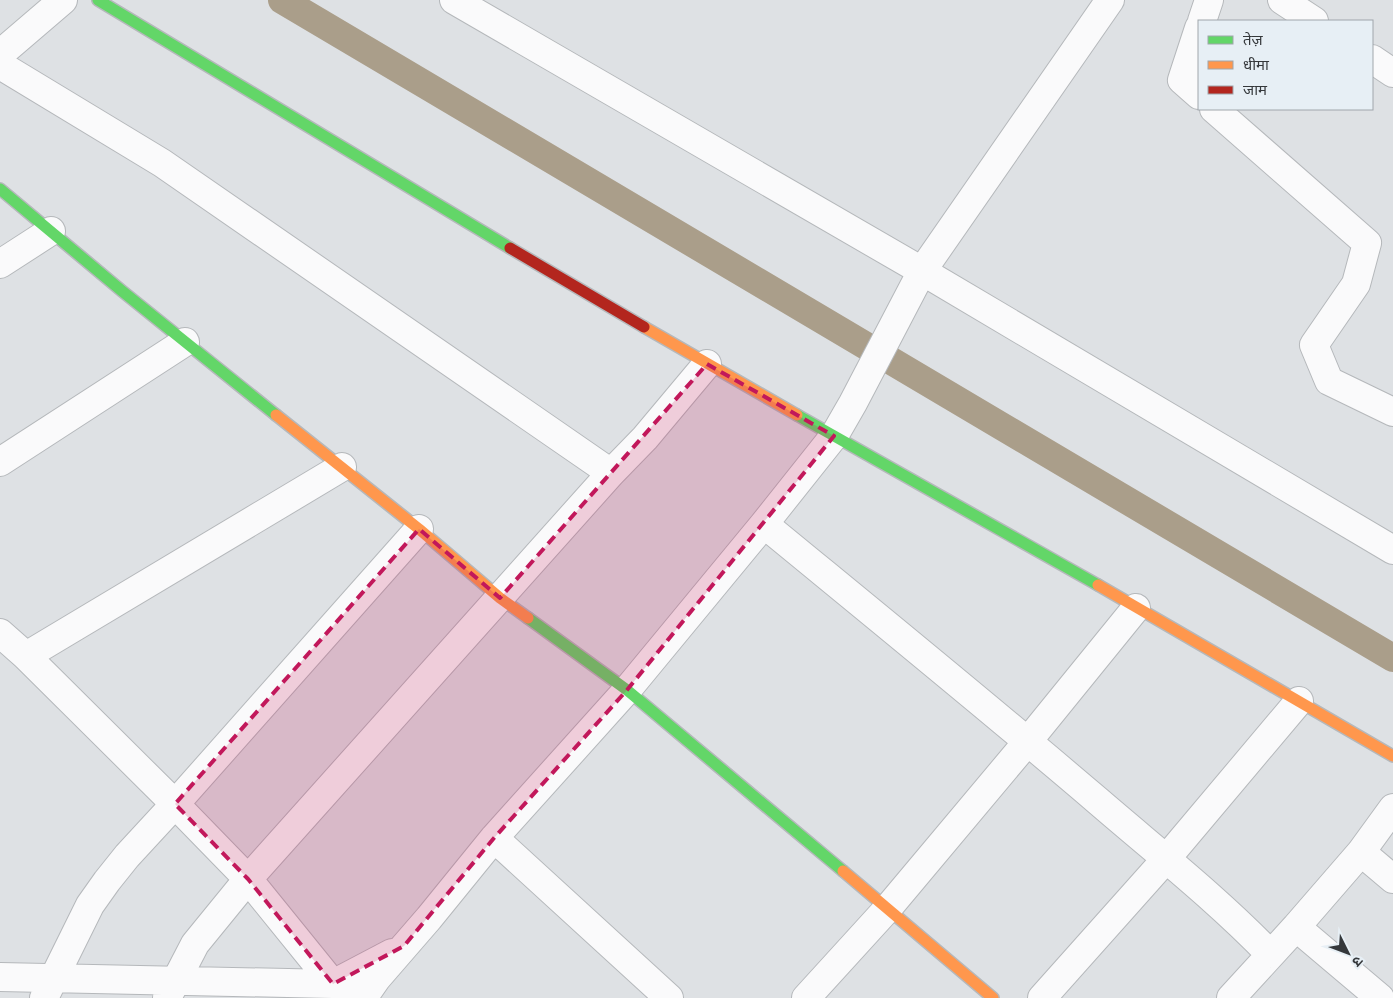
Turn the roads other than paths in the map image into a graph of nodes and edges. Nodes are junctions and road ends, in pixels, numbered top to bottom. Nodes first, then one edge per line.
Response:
1 (62, 0) edge
2 (98, 0) edge
3 (454, 0) edge
4 (1110, 0) edge
5 (1208, 0) edge
6 (1282, 0) edge
7 (1202, 20) edge
8 (1312, 20) edge
9 (1198, 31) edge
10 (0, 54) edge
11 (1373, 60) edge
12 (0, 65) edge
13 (1393, 73) edge
14 (1198, 94) edge
15 (1215, 110) edge
16 (0, 189) edge
17 (51, 231) junction
18 (0, 264) edge
19 (916, 281) junction
20 (185, 342) junction
21 (707, 364) junction
22 (1393, 412) edge
23 (834, 436) junction
24 (0, 462) edge
25 (342, 467) junction
26 (611, 473) junction
27 (764, 524) junction
28 (419, 529) junction
29 (1393, 550) edge
30 (500, 598) junction
31 (1136, 608) junction
32 (0, 633) edge
33 (26, 656) junction
34 (627, 690) junction
35 (1299, 701) junction
36 (1028, 741) junction
37 (1393, 756) edge
38 (175, 804) junction
39 (1393, 808) edge
40 (494, 838) junction
41 (1361, 852) junction
42 (1166, 859) junction
43 (248, 879) junction
44 (1393, 879) edge
45 (888, 908) junction
46 (1296, 926) junction
47 (404, 946) junction
48 (1270, 954) junction
49 (0, 977) edge
50 (333, 984) junction
51 (48, 988) edge
52 (171, 989) edge
53 (362, 998) edge
54 (669, 998) edge
55 (806, 998) edge
56 (993, 998) edge
57 (1042, 998) edge
58 (1231, 998) edge
59 (1380, 998) edge

1 - 10 street
2 - 21 main road
3 - 19 street
4 - 19 street
5 - 7 street
6 - 8 street
9 - 14 street
11 - 13 street
12 - 26 street
15 - 22 street
16 - 17 main road
17 - 18 street
17 - 20 main road
19 - 23 street
19 - 29 street
20 - 24 street
20 - 25 main road
21 - 23 main road
21 - 26 street
23 - 27 street
23 - 31 main road
25 - 28 main road
25 - 33 street
26 - 30 street
27 - 34 street
27 - 36 street
28 - 30 main road
28 - 38 street
30 - 34 main road
30 - 43 street
31 - 35 main road
31 - 36 street
32 - 33 street
33 - 38 street
34 - 40 street
34 - 45 main road
35 - 37 main road
35 - 42 street
36 - 42 street
36 - 45 street
38 - 43 street
38 - 51 street
39 - 41 street
40 - 47 street
40 - 54 street
41 - 44 street
41 - 46 street
42 - 48 street
42 - 57 street
43 - 50 street
43 - 52 street
45 - 55 street
45 - 56 main road
46 - 48 street
46 - 59 street
47 - 50 street
47 - 53 street
48 - 58 street
49 - 51 street
50 - 52 street
50 - 53 street
51 - 52 street

